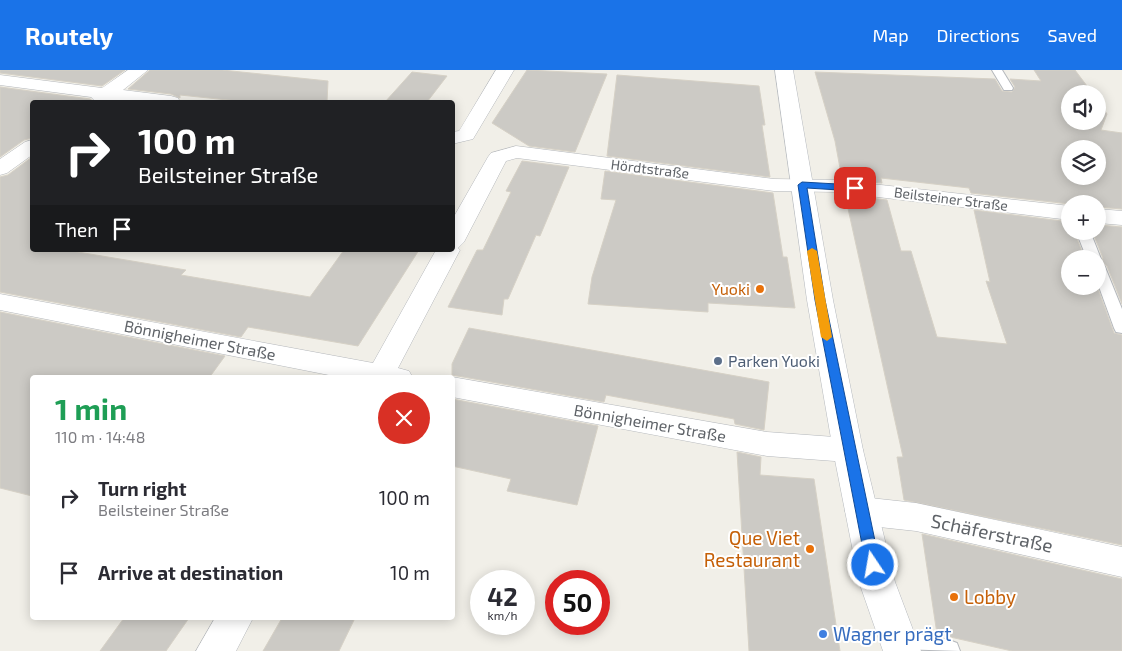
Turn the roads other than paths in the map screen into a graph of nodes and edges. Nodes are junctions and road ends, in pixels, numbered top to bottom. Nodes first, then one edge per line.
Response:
1 (139, 70) edge
2 (505, 70) edge
3 (784, 70) edge
4 (997, 70) edge
5 (0, 80) edge
6 (1008, 88) dead end
7 (100, 98) edge
8 (136, 100) edge
9 (459, 136) edge
10 (30, 147) edge
11 (0, 169) edge
12 (802, 185) junction
13 (1061, 212) edge
14 (1106, 217) edge
15 (1122, 218) edge
16 (455, 236) edge
17 (447, 252) edge
18 (1106, 287) edge
19 (0, 302) edge
20 (1122, 328) edge
21 (382, 375) edge
22 (387, 375) edge
23 (455, 388) edge
24 (848, 450) junction
25 (861, 511) junction
26 (1122, 562) edge
27 (235, 620) edge
28 (900, 645) edge
29 (215, 651) edge
30 (949, 651) edge

1 - 7 street
2 - 9 street
3 - 12 street
4 - 6 lane
5 - 7 street
7 - 8 street
10 - 11 street
12 - 13 street, Beilsteiner Straße
12 - 16 street, Hördtstraße
12 - 24 street
14 - 15 street
17 - 22 street
18 - 20 lane
19 - 21 street, Bönnigheimer Straße
23 - 24 street, Bönnigheimer Straße
24 - 25 street
25 - 26 street, Schäferstraße
25 - 28 street
27 - 29 street
28 - 30 lane

